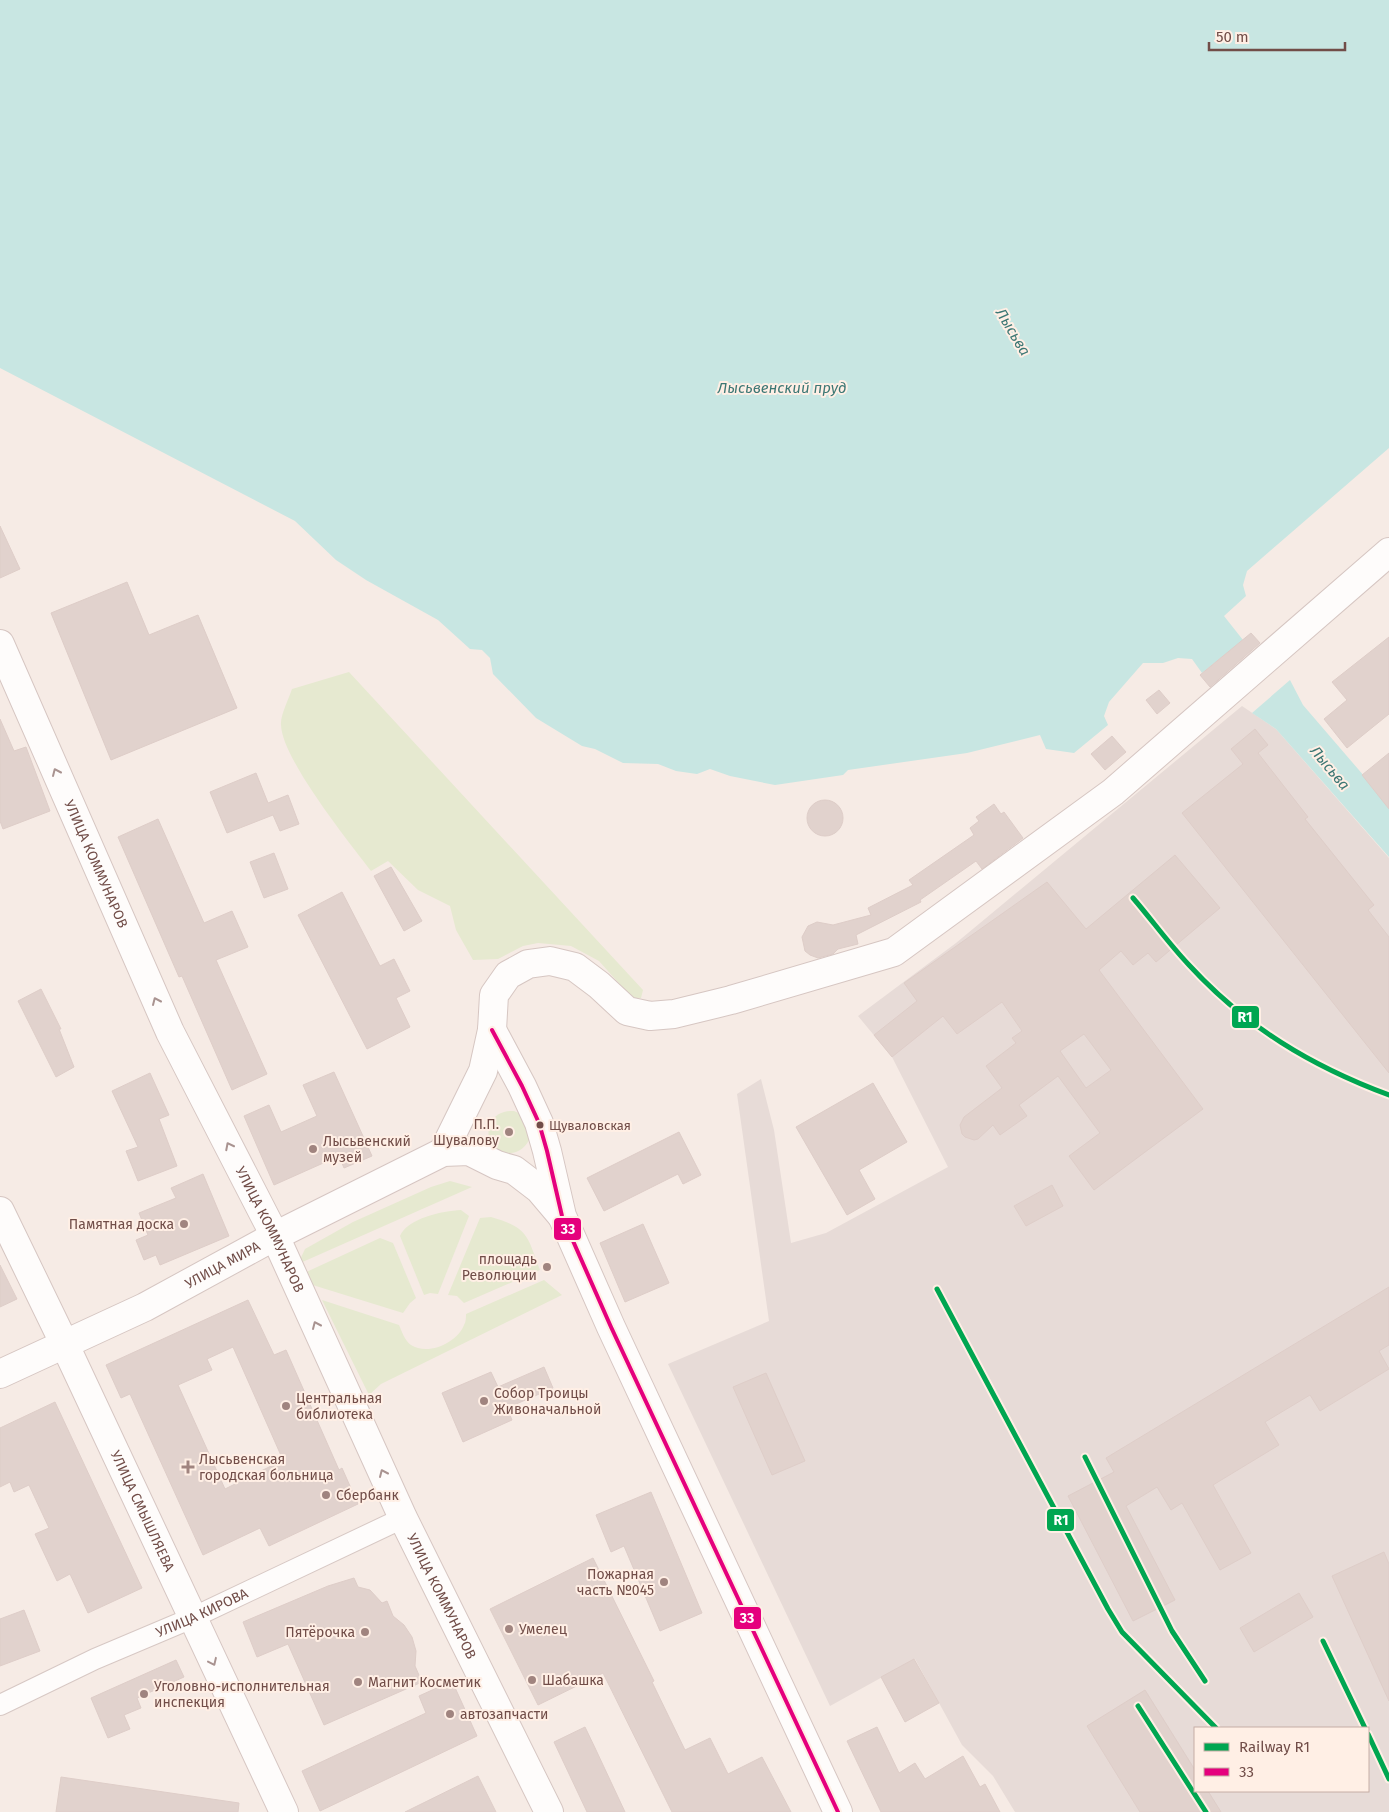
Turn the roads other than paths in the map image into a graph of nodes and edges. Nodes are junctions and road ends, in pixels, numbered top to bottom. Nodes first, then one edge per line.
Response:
1 (1389, 552) edge
2 (0, 644) edge
3 (492, 1030) junction
4 (443, 1152) junction
5 (0, 1211) edge
6 (562, 1216) junction
7 (275, 1236) junction
8 (64, 1343) junction
9 (0, 1374) edge
10 (403, 1518) junction
11 (192, 1618) junction
12 (0, 1704) edge
13 (284, 1812) edge
14 (549, 1812) edge
15 (838, 1812) edge

1 - 3 street
7 -> 2 street, УЛИЦА КОММУНАРОВ
3 - 4 street
3 - 6 street
4 - 6 street
4 - 7 street, УЛИЦА МИРА
5 - 8 street, УЛИЦА СМЫШЛЯЕВА
6 - 15 street
7 - 8 street, УЛИЦА МИРА
10 -> 7 street, УЛИЦА КОММУНАРОВ
8 - 9 street, УЛИЦА МИРА
8 - 11 street, УЛИЦА СМЫШЛЯЕВА
10 - 11 street, УЛИЦА КИРОВА
10 - 14 street, УЛИЦА КОММУНАРОВ
11 - 12 street, УЛИЦА КИРОВА
11 -> 13 street, УЛИЦА СМЫШЛЯЕВА

